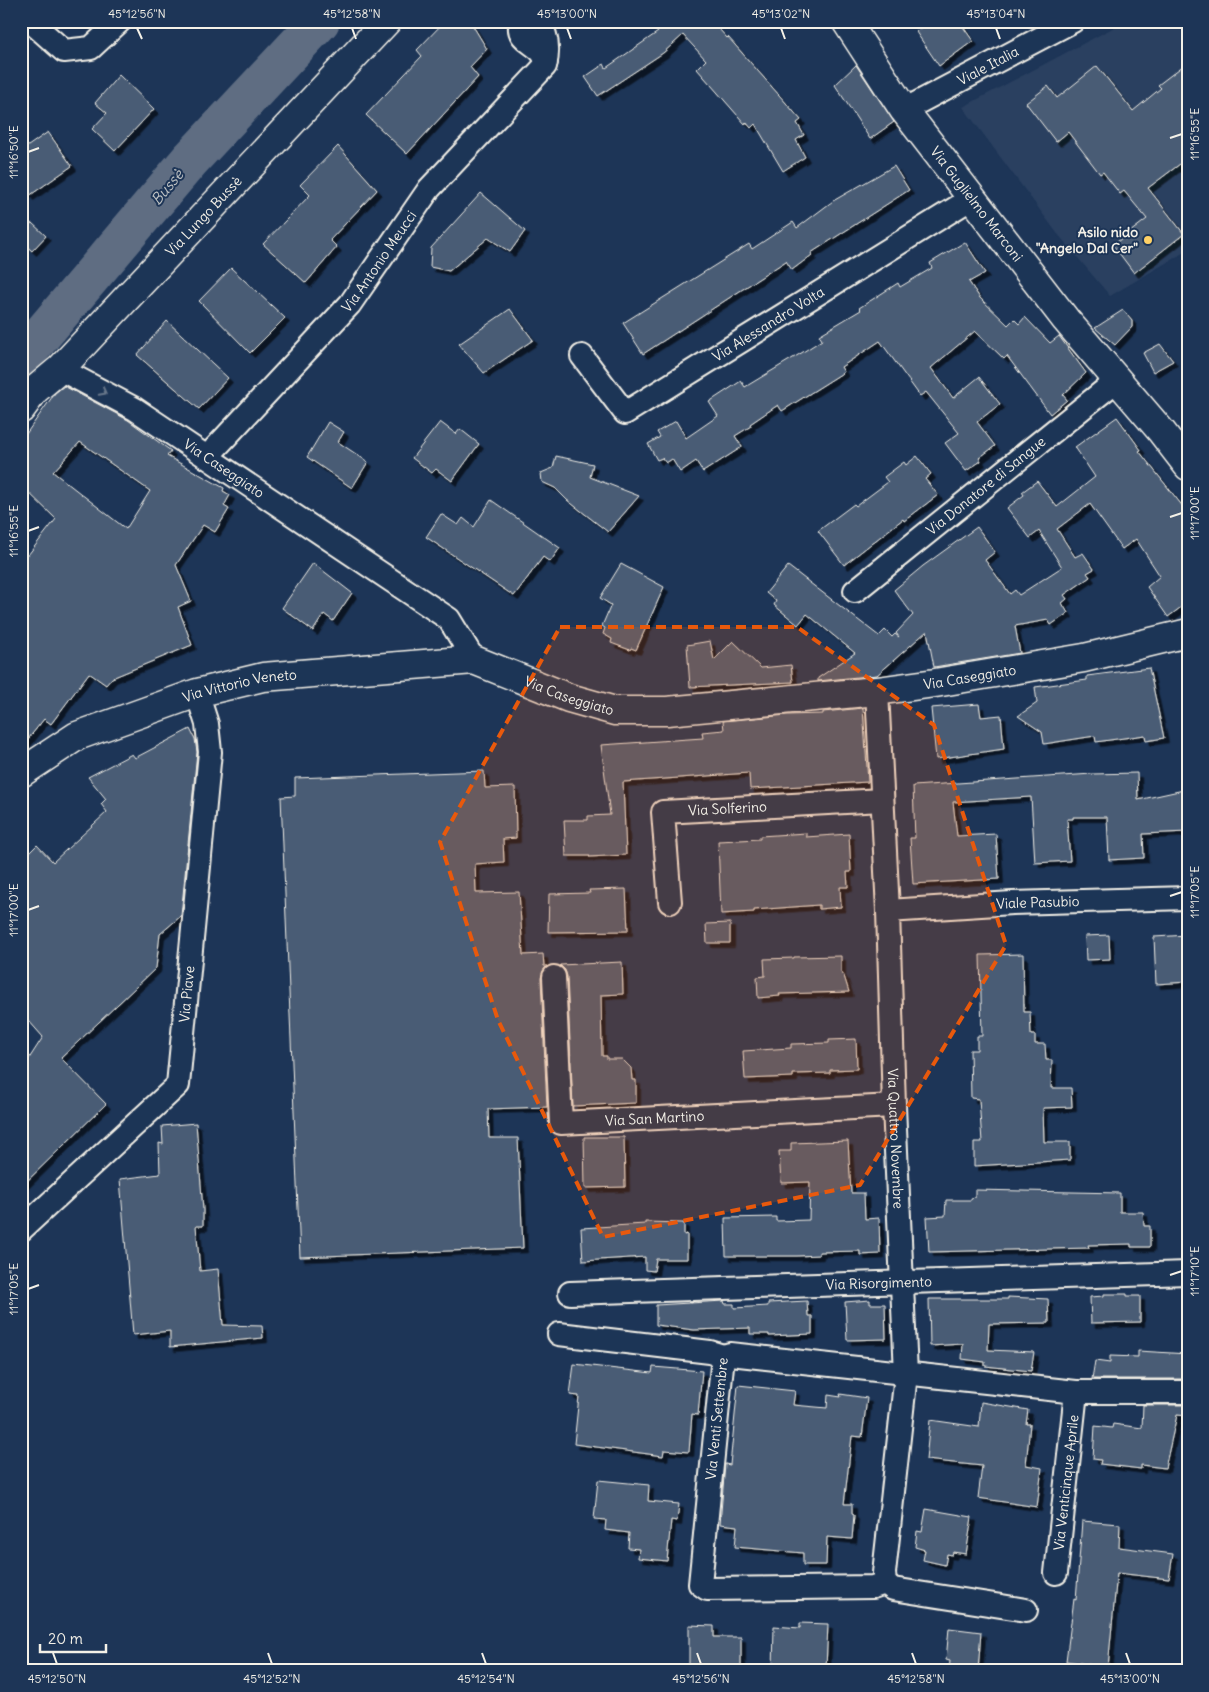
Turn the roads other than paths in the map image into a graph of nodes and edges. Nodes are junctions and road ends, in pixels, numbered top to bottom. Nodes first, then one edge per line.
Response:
1 (30, 21) edge
2 (120, 21) edge
3 (387, 21) edge
4 (522, 21) edge
5 (538, 21) edge
6 (846, 21) edge
7 (1073, 21) edge
8 (546, 62) junction
9 (904, 110) junction
10 (972, 198) junction
11 (582, 356) dead end
12 (60, 369) junction
13 (1116, 381) junction
14 (21, 409) edge
15 (1161, 431) junction
16 (1188, 456) edge
17 (208, 457) junction
18 (1188, 466) edge
19 (855, 591) dead end
20 (1183, 633) edge
21 (474, 660) junction
22 (876, 691) junction
23 (198, 693) junction
24 (21, 773) edge
25 (882, 800) junction
26 (1188, 898) edge
27 (670, 902) dead end
28 (888, 911) junction
29 (554, 977) dead end
30 (894, 1106) junction
31 (21, 1230) edge
32 (1188, 1273) edge
33 (902, 1284) junction
34 (570, 1294) dead end
35 (559, 1334) dead end
36 (723, 1356) junction
37 (906, 1374) junction
38 (1076, 1392) junction
39 (1188, 1392) edge
40 (1056, 1573) dead end
41 (885, 1583) junction
42 (1026, 1610) dead end

1 - 2 street
3 - 12 street, Via Lungo Bussè
4 - 8 street
5 - 8 street
6 - 9 street, Via Guglielmo Marconi
7 - 9 street, Viale Italia
8 - 17 street, Via Antonio Meucci
9 - 10 street, Via Guglielmo Marconi
10 - 11 street, Via Alessandro Volta
10 - 13 street, Via Guglielmo Marconi
12 - 14 street, Via Lungo Bussè
12 -> 17 street, Via Caseggiato
13 - 15 street, Via Guglielmo Marconi
13 - 19 street, Via Donatore di Sangue
15 - 16 street
15 - 18 street
17 - 21 street, Via Caseggiato
20 - 22 street, Via Caseggiato
21 - 22 street, Via Caseggiato
21 - 23 street, Via Vittorio Veneto
22 - 25 street, Via Quattro Novembre
23 - 24 street, Via Vittorio Veneto
23 - 31 street, Via Piave
25 - 27 street, Via Solferino
25 - 28 street, Via Quattro Novembre
26 - 28 street, Viale Pasubio
28 - 30 street, Via Quattro Novembre
29 - 30 street, Via San Martino
30 - 33 street, Via Quattro Novembre
32 - 33 street, Via Risorgimento
33 - 34 street, Via Risorgimento
33 - 37 street, Via Quattro Novembre
35 - 36 street
36 - 37 street, Via Venti Settembre
36 - 41 street, Via Venti Settembre
37 - 38 street
37 - 41 street, Via Quattro Novembre
38 - 39 street
38 - 40 street, Via Venticinque Aprile
41 - 42 street

